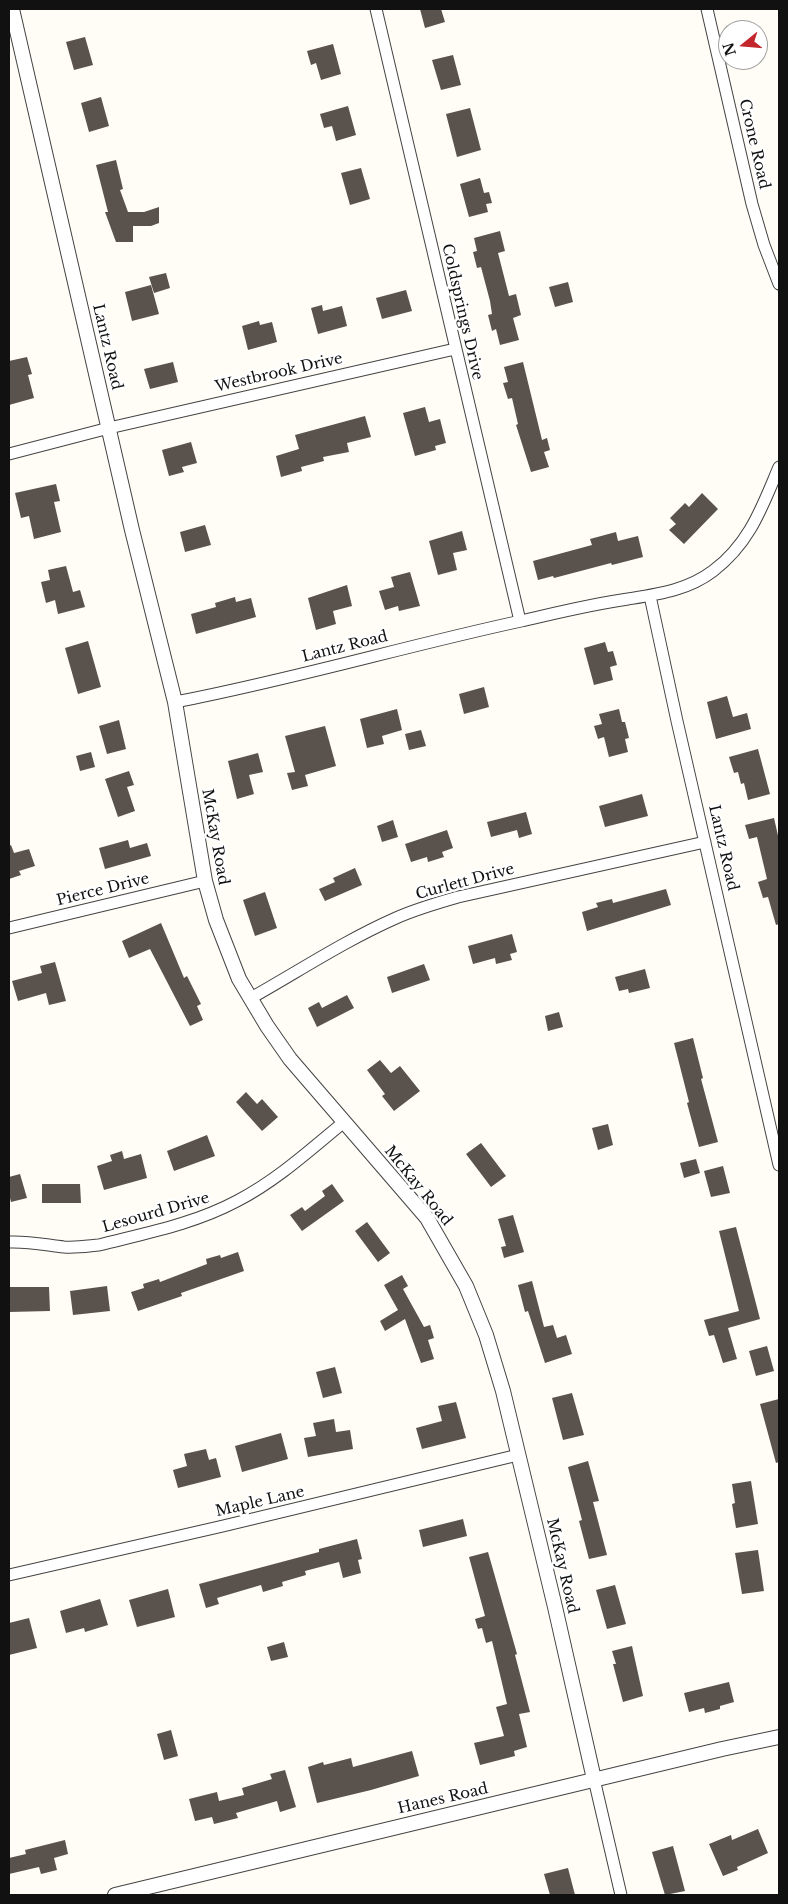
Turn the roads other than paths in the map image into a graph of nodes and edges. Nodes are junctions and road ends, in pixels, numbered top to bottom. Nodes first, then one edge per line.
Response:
1 (12, 9) edge
2 (376, 9) edge
3 (707, 9) edge
4 (779, 284) edge
5 (455, 349) junction
6 (109, 428) junction
7 (9, 454) edge
8 (779, 467) edge
9 (650, 596) junction
10 (520, 621) junction
11 (175, 702) junction
12 (705, 842) junction
13 (204, 881) junction
14 (9, 928) edge
15 (251, 998) junction
16 (344, 1122) junction
17 (779, 1164) edge
18 (9, 1242) edge
19 (518, 1455) junction
20 (9, 1574) edge
21 (779, 1737) edge
22 (594, 1779) junction
23 (115, 1895) edge
24 (621, 1895) edge

1 - 6 street, Lantz Road
2 - 5 street, Coldsprings Drive
3 - 4 street, Crone Road
5 - 6 street, Westbrook Drive
5 - 10 street, Coldsprings Drive
6 - 7 street, Westbrook Drive
6 - 11 street, Lantz Road
8 - 9 street
9 - 10 street, Lantz Road
9 - 12 street, Lantz Road
10 - 11 street, Lantz Road
11 - 13 street, McKay Road
12 - 15 street, Curlett Drive
12 - 17 street, Lantz Road
13 - 14 street, Pierce Drive
13 - 15 street, McKay Road
15 - 16 street, McKay Road
16 - 18 street, Lesourd Drive
16 - 19 street, McKay Road
19 - 20 street, Maple Lane
19 - 22 street, McKay Road
21 - 22 street, Hanes Road
22 - 23 street, Hanes Road
22 - 24 street

